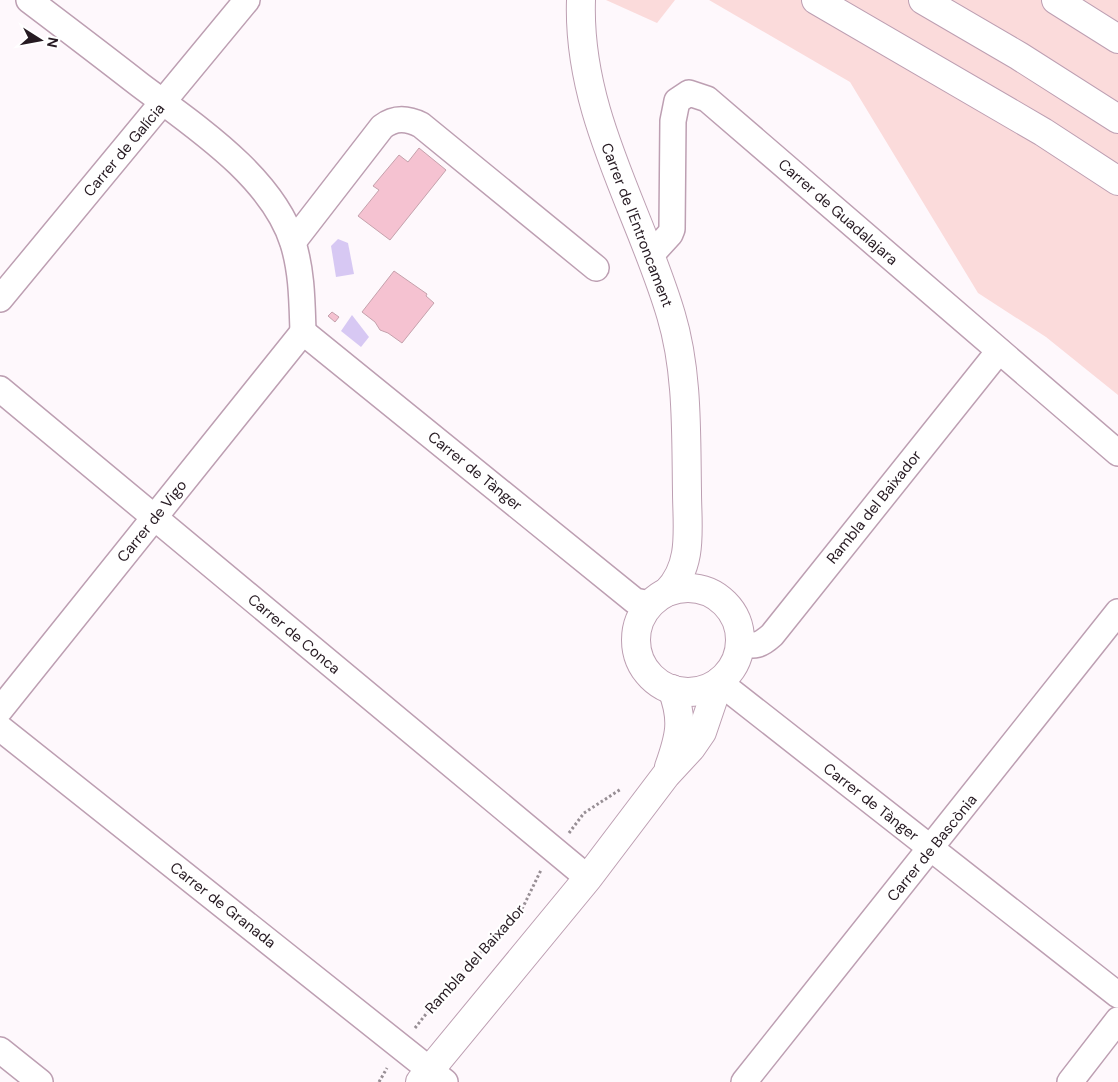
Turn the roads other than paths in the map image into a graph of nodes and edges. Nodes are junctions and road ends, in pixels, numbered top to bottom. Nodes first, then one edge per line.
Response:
1 (28, 0) edge
2 (247, 0) edge
3 (581, 0) edge
4 (816, 0) edge
5 (923, 0) edge
6 (1056, 0) edge
7 (1118, 39) edge
8 (164, 103) junction
9 (1118, 120) edge
10 (1118, 181) edge
11 (293, 242) junction
12 (650, 256) junction
13 (596, 268) dead end
14 (0, 299) edge
15 (304, 332) junction
16 (999, 351) junction
17 (0, 389) edge
18 (1118, 453) edge
19 (155, 518) junction
20 (688, 542) junction
21 (658, 598) junction
22 (719, 598) junction
23 (1118, 612) edge
24 (740, 642) junction
25 (719, 682) junction
26 (672, 689) junction
27 (0, 710) edge
28 (0, 728) edge
29 (666, 775) junction
30 (931, 848) junction
31 (588, 878) junction
32 (1118, 995) edge
33 (1118, 1020) edge
34 (0, 1050) edge
35 (432, 1078) edge
36 (40, 1082) edge
37 (744, 1082) edge
38 (1070, 1082) edge

1 - 8 street
2 - 8 street, Carrer de Galícia
3 - 12 main road, Carrer de l'Entroncament
4 - 10 main road
5 - 9 main road
6 - 7 main road
8 - 11 street
8 - 14 street, Carrer de Galícia
11 - 13 street
11 - 15 street
12 - 16 street, Carrer de Guadalajara
12 - 20 main road, Carrer de l'Entroncament
15 - 19 street, Carrer de Vigo
15 - 21 street, Carrer de Tànger
16 - 18 street, Carrer de Guadalajara
16 - 24 street, Rambla del Baixador
17 - 19 street, Carrer de Conca
19 - 27 street, Carrer de Vigo
19 - 31 street, Carrer de Conca
20 - 21 main road, Carrer de l'Entroncament
20 - 22 main road, Carrer de l'Entroncament
21 - 22 main road
21 - 26 main road
22 - 24 main road
23 - 30 street, Carrer de Bascònia
24 - 25 main road
25 - 26 main road
25 - 29 main road
25 - 30 street, Carrer de Tànger
26 - 29 main road
28 - 35 street, Carrer de Granada
29 - 31 main road
30 - 32 street, Carrer de Tànger
30 - 37 street, Carrer de Bascònia
31 - 35 main road
33 - 38 street
34 - 36 street

